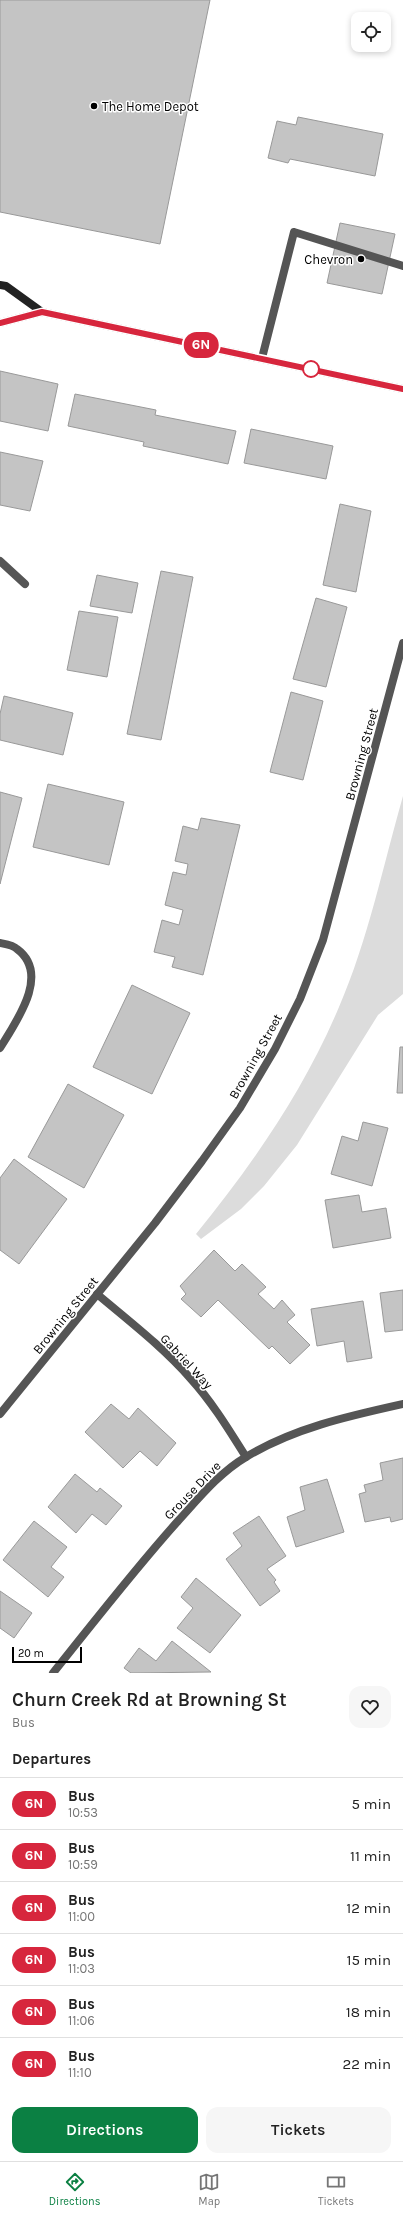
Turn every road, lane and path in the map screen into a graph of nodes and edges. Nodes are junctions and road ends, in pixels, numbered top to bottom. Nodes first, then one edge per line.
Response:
1 (403, 266) edge
2 (0, 285) edge
3 (42, 312) junction
4 (0, 322) edge
5 (262, 358) junction
6 (403, 390) edge
7 (0, 561) edge
8 (24, 584) dead end
9 (403, 643) edge
10 (0, 943) edge
11 (0, 1048) edge
12 (97, 1294) junction
13 (403, 1404) edge
14 (0, 1414) edge
15 (246, 1457) junction
16 (53, 1673) edge

1 - 5 street
2 - 3 main road
3 - 4 main road
3 - 5 main road
5 - 6 main road
7 - 8 street
9 - 12 street, Browning Street
10 - 11 street
12 - 14 street, Browning Street
12 - 15 street, Gabriel Way
13 - 15 street, Grouse Drive
15 - 16 street, Grouse Drive

